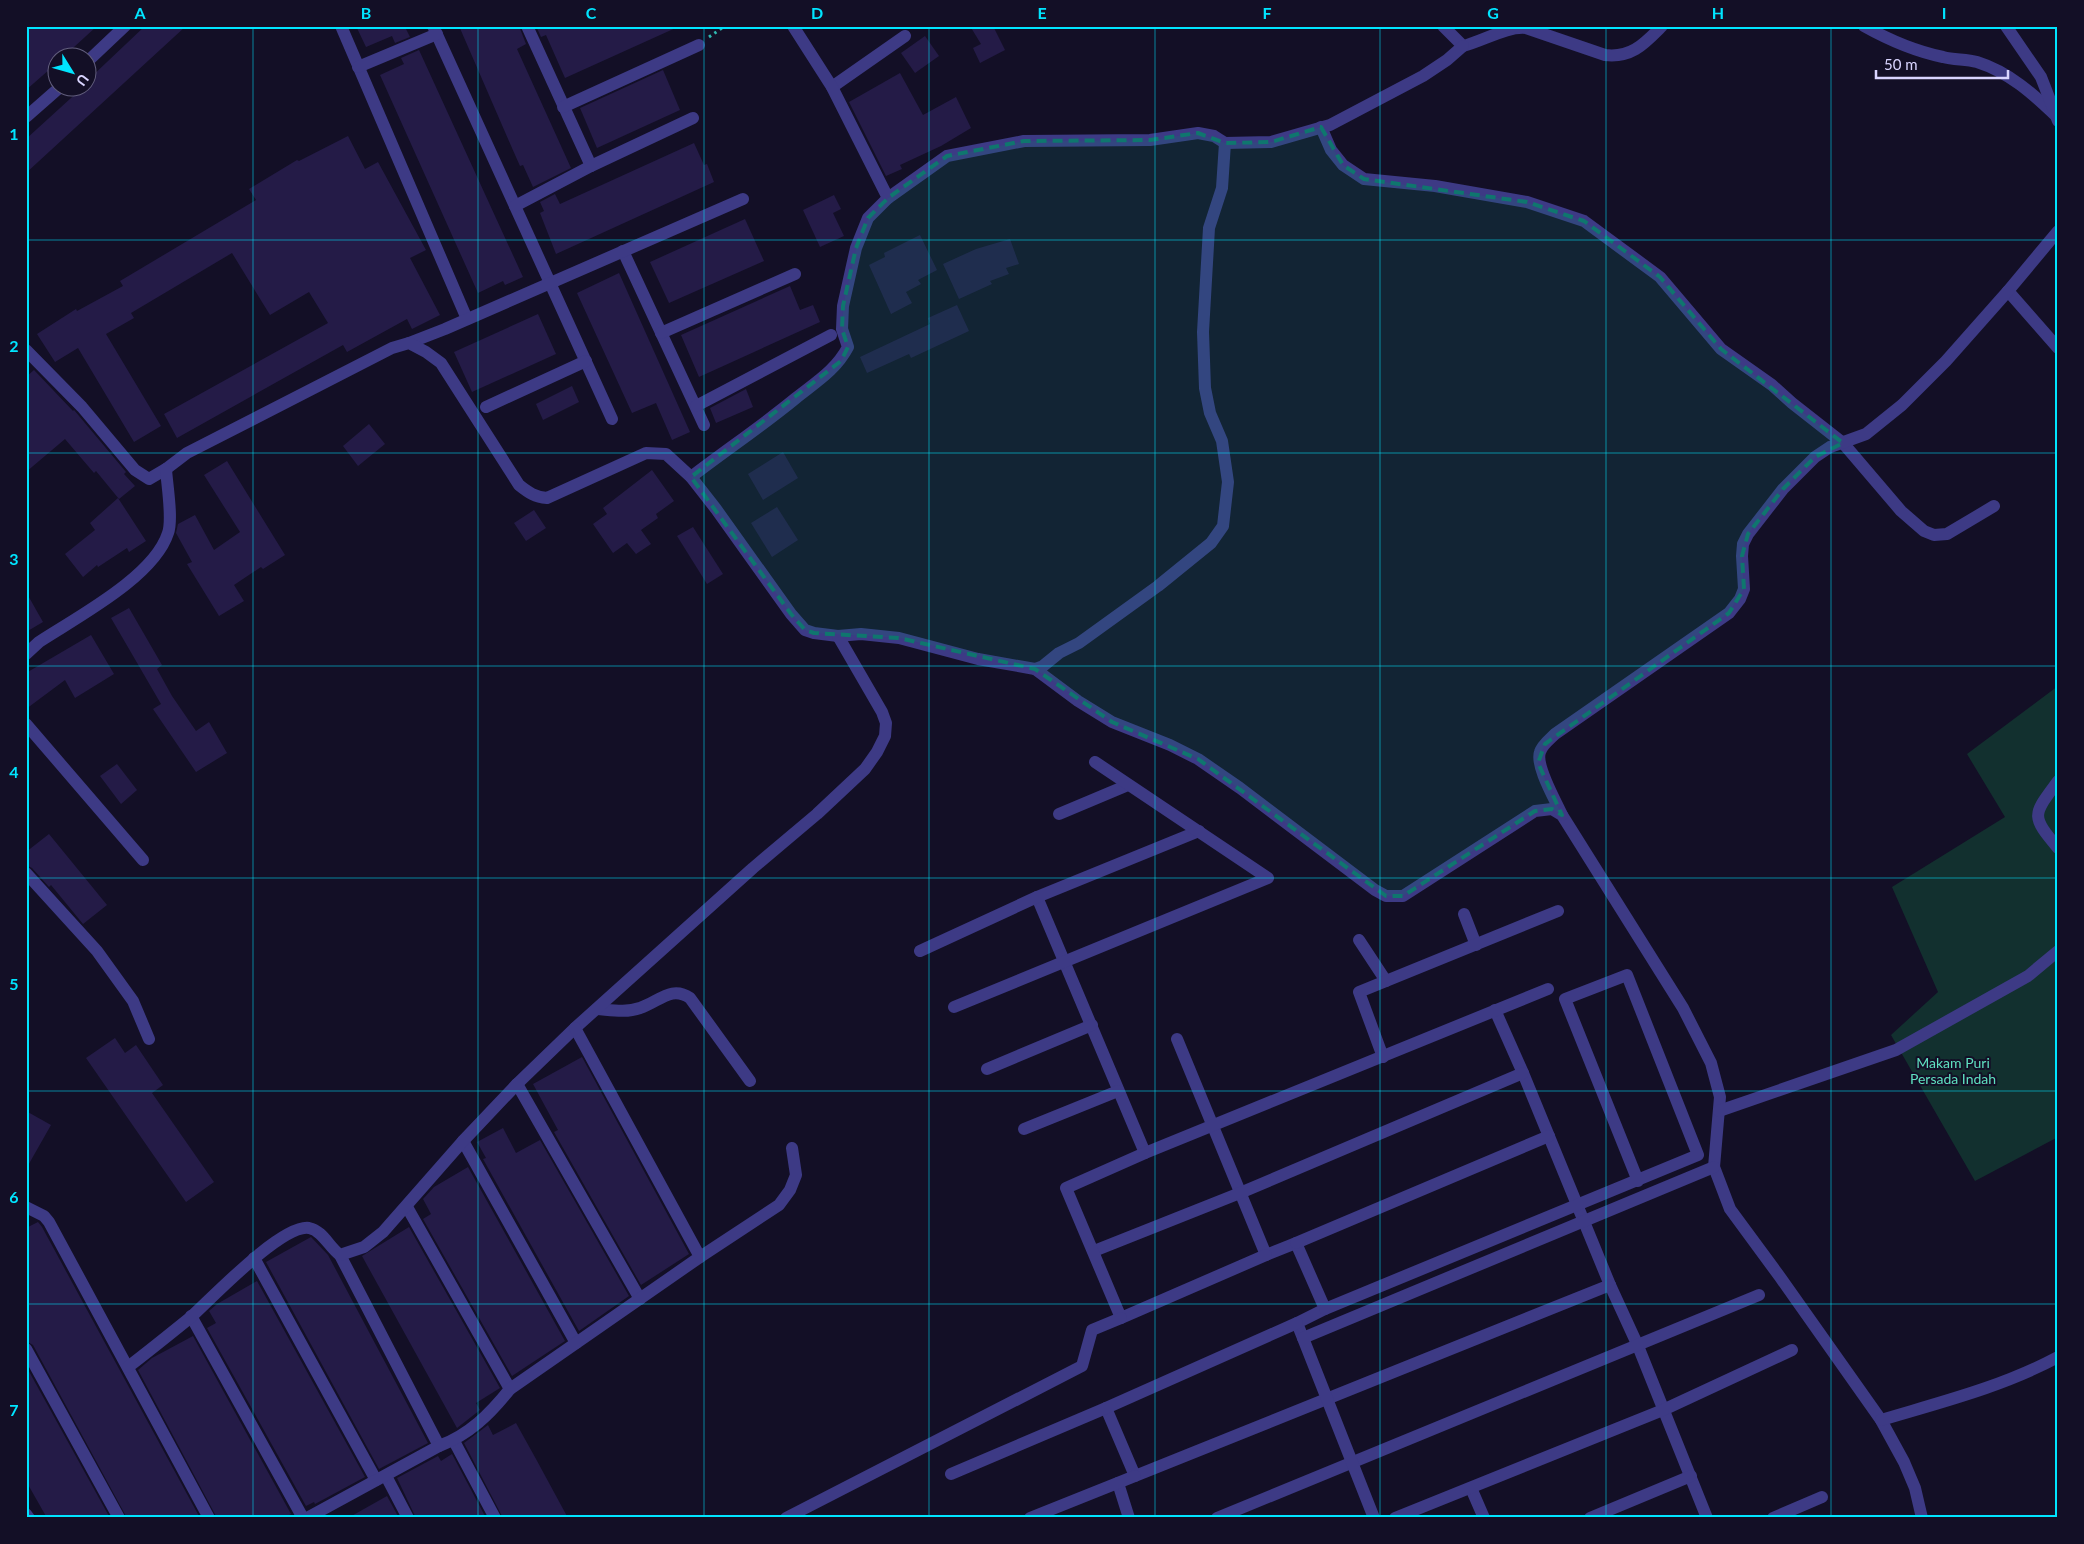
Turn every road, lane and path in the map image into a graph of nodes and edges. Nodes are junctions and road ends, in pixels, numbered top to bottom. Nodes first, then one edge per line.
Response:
1 (125, 26) edge
2 (341, 26) edge
3 (793, 26) edge
4 (1442, 26) edge
5 (1662, 26) edge
6 (1864, 26) edge
7 (2006, 26) edge
8 (530, 28) edge
9 (435, 30) edge
10 (905, 36) dead end
11 (699, 45) dead end
12 (1463, 46) junction
13 (98, 52) edge
14 (358, 67) junction
15 (832, 87) junction
16 (48, 98) edge
17 (564, 106) junction
18 (26, 117) edge
19 (693, 118) dead end
20 (2057, 118) edge
21 (1321, 128) junction
22 (1225, 143) junction
23 (591, 166) junction
24 (888, 198) junction
25 (743, 200) dead end
26 (515, 206) junction
27 (2058, 231) edge
28 (623, 251) junction
29 (796, 274) dead end
30 (550, 283) junction
31 (2008, 291) junction
32 (467, 320) junction
33 (661, 333) junction
34 (831, 335) dead end
35 (409, 343) junction
36 (2058, 348) edge
37 (26, 350) edge
38 (586, 361) junction
39 (696, 406) junction
40 (486, 408) dead end
41 (612, 420) dead end
42 (704, 425) dead end
43 (1843, 443) junction
44 (166, 469) junction
45 (691, 477) junction
46 (1994, 506) dead end
47 (838, 636) junction
48 (26, 654) edge
49 (1035, 669) junction
50 (26, 724) edge
51 (1095, 762) dead end
52 (2058, 781) edge
53 (1128, 785) junction
54 (1059, 814) dead end
55 (1562, 816) junction
56 (1199, 832) junction
57 (2058, 848) edge
58 (144, 860) dead end
59 (26, 873) edge
60 (1037, 897) junction
61 (1558, 911) dead end
62 (1464, 914) dead end
63 (1359, 940) dead end
64 (1476, 945) junction
65 (920, 951) dead end
66 (2058, 951) edge
67 (1065, 963) junction
68 (1386, 981) junction
69 (1548, 988) dead end
70 (954, 1007) dead end
71 (597, 1008) junction
72 (1495, 1010) junction
73 (1092, 1025) junction
74 (575, 1028) junction
75 (150, 1039) dead end
76 (1177, 1039) dead end
77 (1383, 1056) junction
78 (987, 1069) dead end
79 (1523, 1073) junction
80 (750, 1081) dead end
81 (517, 1084) junction
82 (1118, 1092) junction
83 (1719, 1111) junction
84 (1213, 1127) junction
85 (1024, 1129) dead end
86 (1549, 1136) junction
87 (464, 1141) junction
88 (792, 1148) dead end
89 (1145, 1153) junction
90 (1714, 1167) junction
91 (1638, 1181) junction
92 (1240, 1193) junction
93 (1578, 1205) junction
94 (26, 1206) edge
95 (407, 1207) junction
96 (1584, 1221) junction
97 (1296, 1243) junction
98 (1094, 1251) junction
99 (340, 1255) junction
100 (1266, 1255) junction
101 (700, 1257) junction
102 (254, 1258) junction
103 (1610, 1285) junction
104 (1759, 1295) dead end
105 (640, 1300) junction
106 (1325, 1310) junction
107 (191, 1316) junction
108 (1121, 1318) junction
109 (1297, 1323) junction
110 (1303, 1338) junction
111 (576, 1343) junction
112 (1638, 1346) junction
113 (26, 1349) edge
114 (1792, 1350) dead end
115 (2058, 1357) edge
116 (128, 1368) junction
117 (510, 1389) junction
118 (1326, 1398) junction
119 (1106, 1408) junction
120 (1663, 1410) junction
121 (1881, 1420) junction
122 (454, 1441) junction
123 (439, 1446) junction
124 (1352, 1463) junction
125 (951, 1474) dead end
126 (1135, 1476) junction
127 (1691, 1476) junction
128 (381, 1478) junction
129 (1118, 1483) junction
130 (1471, 1488) junction
131 (1822, 1497) dead end
132 (26, 1514) edge
133 (1402, 1516) edge
134 (310, 1517) edge
135 (28, 1518) edge
136 (119, 1518) edge
137 (209, 1518) edge
138 (408, 1518) edge
139 (495, 1518) edge
140 (786, 1518) edge
141 (1030, 1518) edge
142 (1129, 1518) edge
143 (1217, 1518) edge
144 (1374, 1518) edge
145 (1484, 1518) edge
146 (1590, 1518) edge
147 (1707, 1518) edge
148 (1773, 1518) edge
149 (1922, 1518) edge

1 - 13 street
2 - 14 street
3 - 15 street
4 - 12 street
5 - 12 street
6 - 20 street
7 - 20 street
8 - 17 street
9 - 14 street
9 - 26 street
10 - 15 street
11 - 17 street
12 - 21 street
14 - 32 street
15 - 24 street
16 - 18 street
17 - 23 street
19 - 23 street
21 - 22 street
21 - 43 street
22 - 24 street
22 - 49 street
23 - 26 street
24 - 45 street
25 - 28 street
26 - 30 street
27 - 31 street
28 - 30 street
28 - 33 street
29 - 33 street
30 - 32 street
30 - 38 street
31 - 36 street
31 - 43 street
32 - 35 street
33 - 39 street
34 - 39 street
35 - 44 street
35 - 45 street
37 - 44 street
38 - 40 street
38 - 41 street
39 - 42 street
43 - 46 street
43 - 55 street
44 - 48 street
45 - 47 street
47 - 49 street
47 - 71 street
49 - 55 street
50 - 58 street
51 - 53 street
52 - 57 street
53 - 54 street
53 - 56 street
55 - 83 street
56 - 60 street
56 - 67 street
59 - 75 street
60 - 65 street
60 - 67 street
61 - 64 street
62 - 64 street
63 - 68 street
64 - 68 street
66 - 83 street
67 - 70 street
67 - 73 street
68 - 77 street
69 - 72 street
71 - 74 street
71 - 80 street
72 - 77 street
72 - 79 street
73 - 78 street
73 - 82 street
74 - 81 street
74 - 101 street
76 - 84 street
77 - 84 street
79 - 86 street
79 - 92 street
81 - 87 street
81 - 105 street
82 - 85 street
82 - 89 street
83 - 90 street
84 - 89 street
84 - 92 street
86 - 93 street
86 - 97 street
87 - 95 street
87 - 111 street
88 - 101 street
89 - 98 street
90 - 96 street
90 - 121 street
91 - 91 street
91 - 93 street
92 - 98 street
92 - 100 street
93 - 96 street
93 - 106 street
94 - 116 street
95 - 99 street
95 - 117 street
96 - 103 street
96 - 110 street
97 - 100 street
97 - 106 street
98 - 108 street
99 - 102 street
99 - 123 street
100 - 108 street
101 - 105 street
102 - 107 street
102 - 128 street
103 - 112 street
103 - 118 street
104 - 112 street
105 - 111 street
106 - 109 street
107 - 116 street
107 - 134 street
108 - 140 street
109 - 110 street
109 - 119 street
110 - 118 street
111 - 117 street
112 - 120 street
112 - 124 street
113 - 136 street
114 - 120 street
115 - 121 street
116 - 137 street
117 - 122 street
118 - 124 street
118 - 126 street
119 - 125 street
119 - 126 street
120 - 127 street
120 - 130 street
121 - 149 street
122 - 123 street
122 - 139 street
123 - 128 street
124 - 143 street
124 - 144 street
126 - 129 street
127 - 146 street
127 - 147 street
128 - 134 street
128 - 138 street
129 - 141 street
129 - 142 street
130 - 133 street
130 - 145 street
131 - 148 street
132 - 135 street

